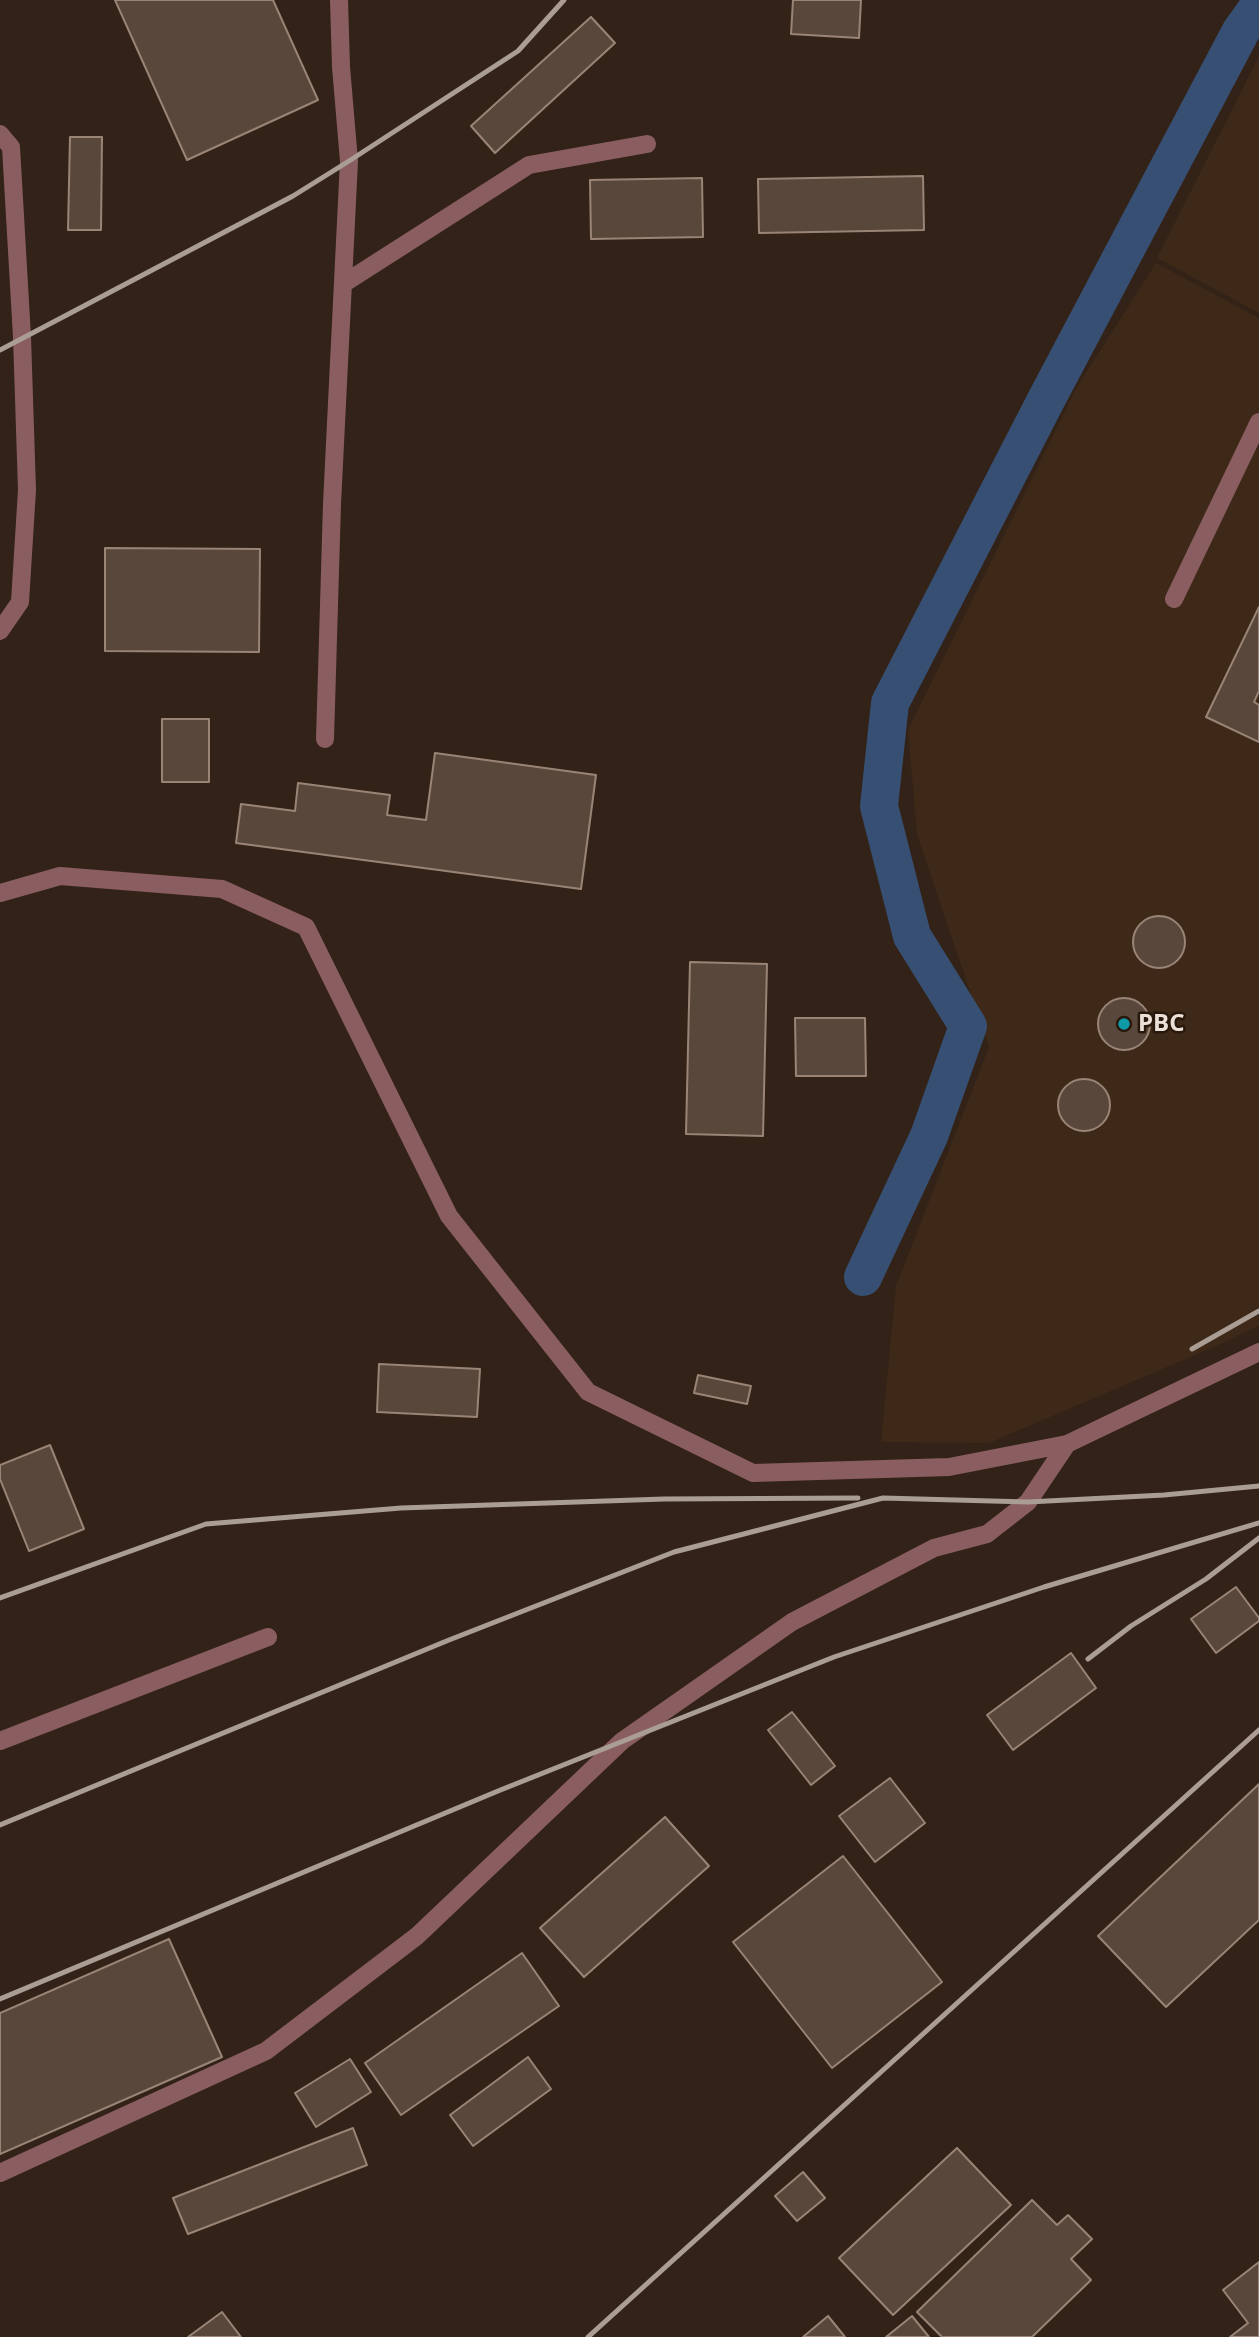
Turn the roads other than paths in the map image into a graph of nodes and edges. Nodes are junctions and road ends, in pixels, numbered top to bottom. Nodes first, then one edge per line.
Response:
1 (340, 0) edge
2 (0, 134) edge
3 (647, 144) dead end
4 (343, 284) junction
5 (1259, 422) edge
6 (1174, 599) dead end
7 (0, 631) edge
8 (325, 739) dead end
9 (0, 893) edge
10 (1259, 1352) edge
11 (1067, 1444) junction
12 (268, 1637) dead end
13 (0, 1741) edge
14 (0, 2173) edge

1 - 4 lane
2 - 7 lane
3 - 4 lane
4 - 8 lane
5 - 6 lane
9 - 11 lane
10 - 11 lane
11 - 14 lane
12 - 13 lane

